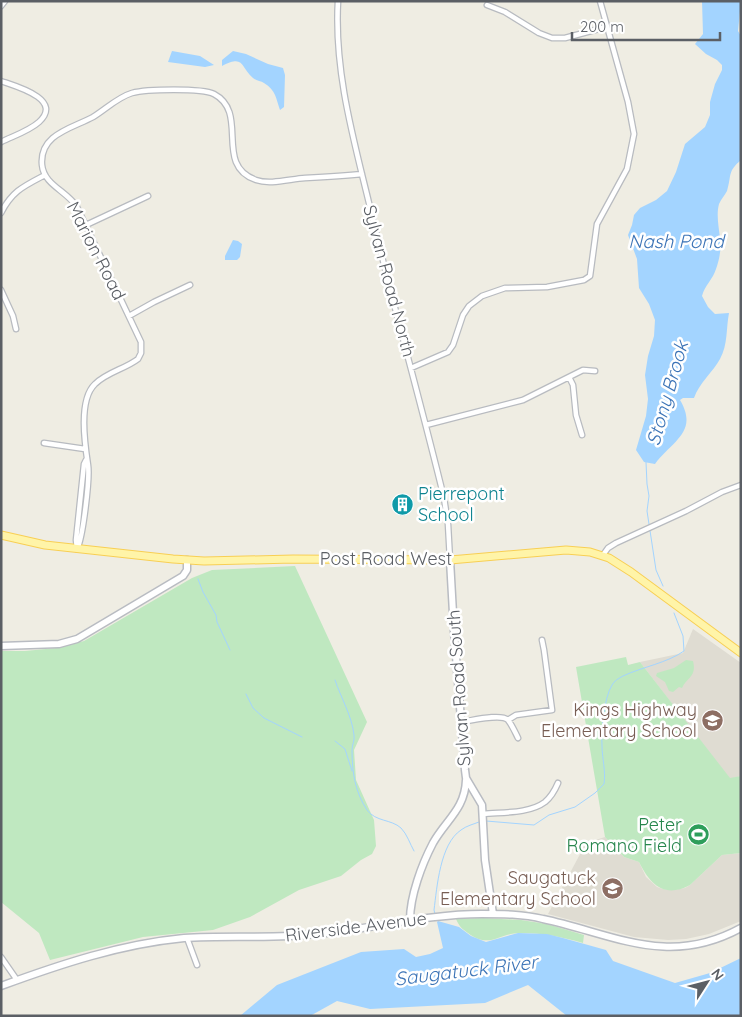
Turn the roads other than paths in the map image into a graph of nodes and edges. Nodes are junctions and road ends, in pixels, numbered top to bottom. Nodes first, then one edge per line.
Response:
1 (5, 1) edge
2 (338, 1) edge
3 (600, 1) edge
4 (487, 5) dead end
5 (1, 6) edge
6 (606, 27) junction
7 (1, 80) edge
8 (1, 142) edge
9 (362, 174) junction
10 (45, 176) junction
11 (148, 196) dead end
12 (1, 213) edge
13 (86, 225) junction
14 (190, 286) dead end
15 (1, 290) edge
16 (129, 316) junction
17 (16, 329) dead end
18 (411, 368) junction
19 (594, 371) dead end
20 (569, 377) junction
21 (426, 425) junction
22 (582, 435) dead end
23 (44, 443) dead end
24 (86, 449) junction
25 (741, 485) edge
26 (1, 535) edge
27 (77, 549) junction
28 (603, 555) junction
29 (187, 560) junction
30 (450, 560) junction
31 (542, 640) dead end
32 (1, 646) edge
33 (741, 653) edge
34 (508, 720) junction
35 (461, 722) junction
36 (518, 738) dead end
37 (466, 778) junction
38 (558, 783) dead end
39 (463, 800) junction
40 (483, 816) junction
41 (493, 914) junction
42 (410, 920) junction
43 (741, 928) edge
44 (187, 938) junction
45 (1, 957) edge
46 (197, 965) dead end
47 (17, 980) junction
48 (1, 986) edge

1 - 5 street
2 - 9 street, Sylvan Road North
3 - 6 street
4 - 6 street
6 - 18 street
7 - 8 street
9 - 10 street
9 - 18 street, Sylvan Road North
10 - 12 street
10 - 13 street, Marion Road
11 - 13 street
13 - 16 street, Marion Road
14 - 16 street
15 - 17 street
16 - 24 street, Marion Road
18 - 21 street, Sylvan Road North
19 - 20 street
20 - 21 street
20 - 22 street
21 - 30 street, Sylvan Road North
23 - 24 street
24 - 27 street, Marion Road
25 - 28 street
26 - 27 main road, Post Road West
27 - 29 main road, Post Road West
28 - 30 main road, Post Road West
28 - 33 main road, Post Road West
29 - 30 main road, Post Road West
29 - 32 street
30 - 35 street, Sylvan Road South
31 - 34 street
34 - 35 street
34 - 36 street
35 - 37 street, Sylvan Road South
37 - 39 street
37 - 40 street, Sylvan Road South
38 - 40 street
39 - 40 street
39 - 42 street
40 - 41 street, Sylvan Road South
41 - 42 street, Riverside Avenue
41 - 43 street, Riverside Avenue
42 - 44 street, Riverside Avenue
44 - 46 street
44 - 47 street, Riverside Avenue
45 - 47 street
47 - 48 street, Riverside Avenue

